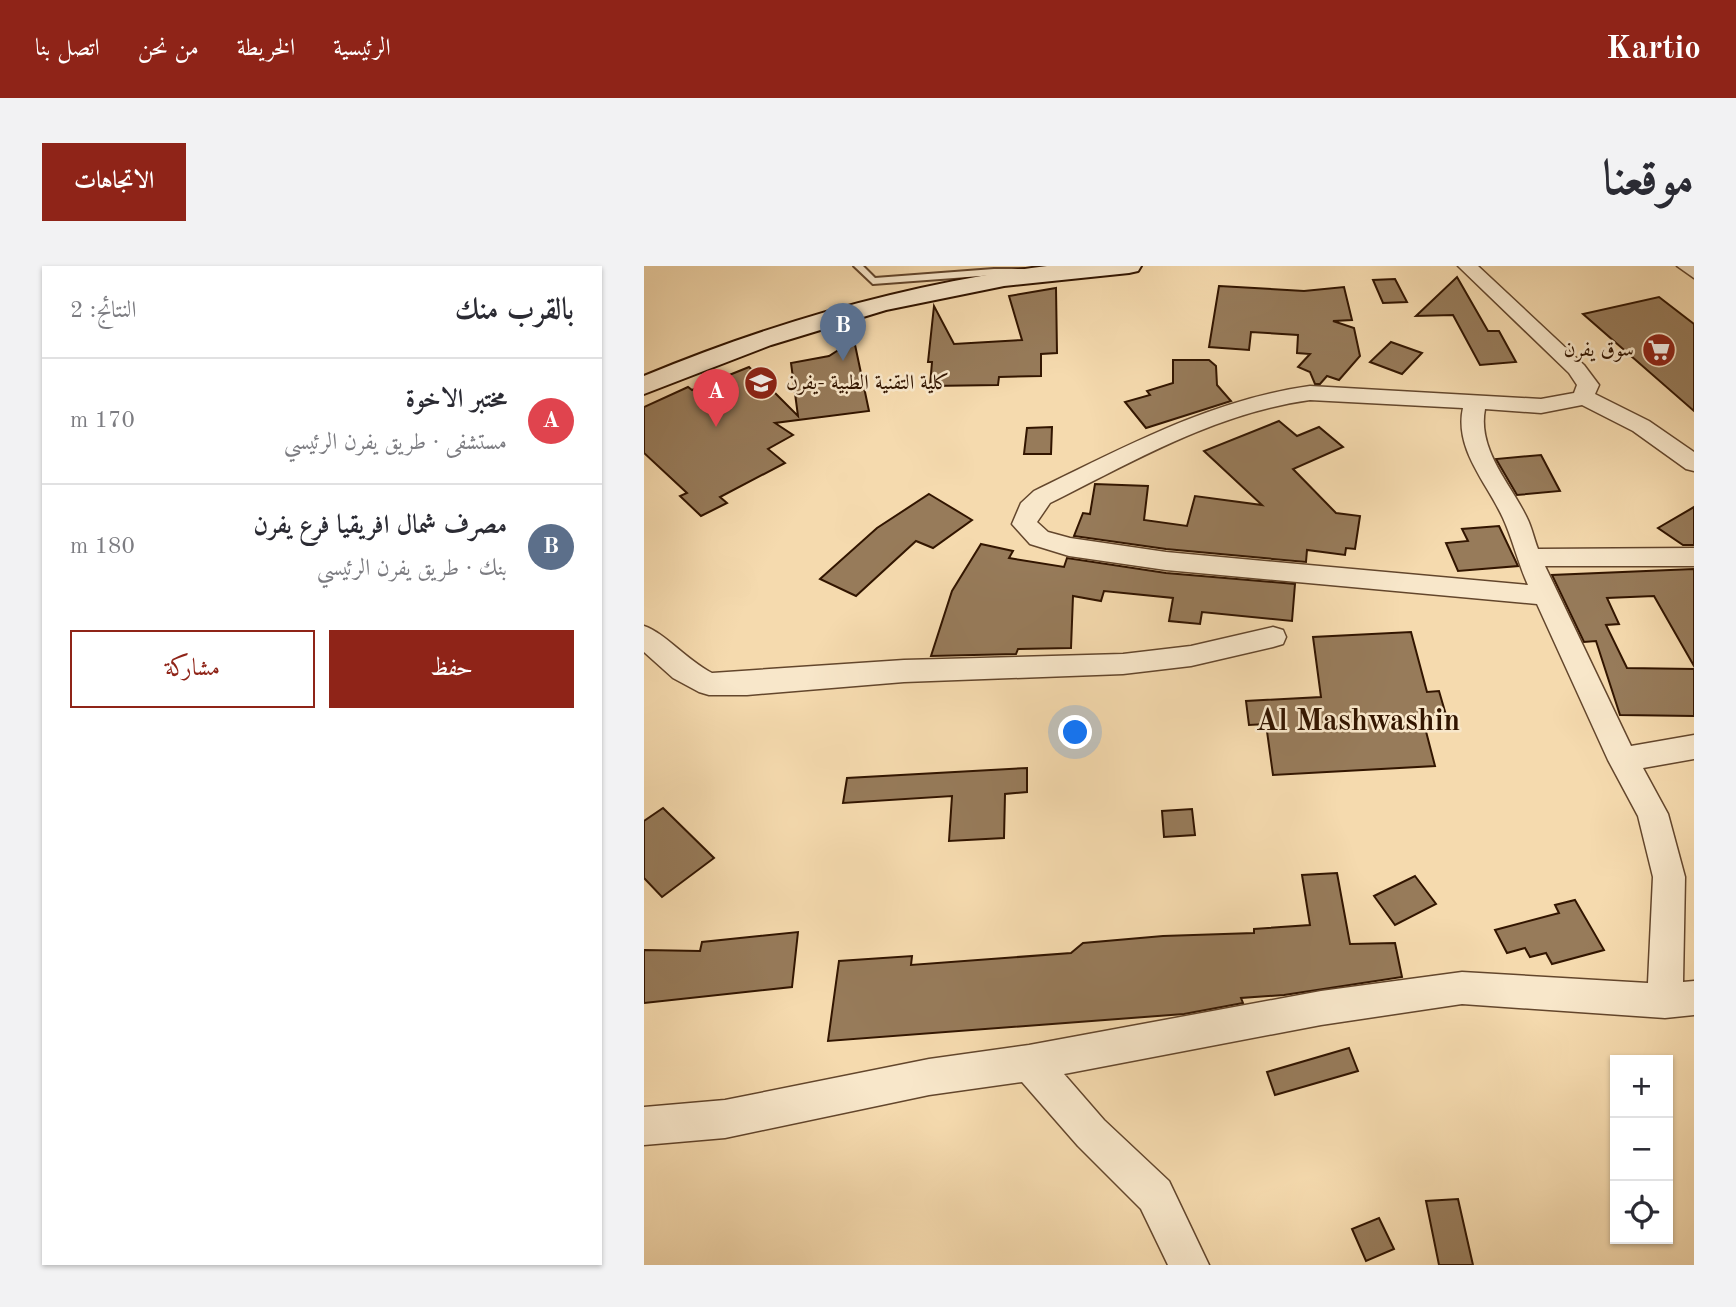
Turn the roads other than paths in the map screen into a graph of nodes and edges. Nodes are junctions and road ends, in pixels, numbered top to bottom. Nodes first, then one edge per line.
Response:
1 (858, 266) edge
2 (1129, 266) edge
3 (1467, 266) edge
4 (1685, 266) edge
5 (1046, 272) junction
6 (1694, 272) edge
7 (644, 386) edge
8 (1583, 397) junction
9 (1475, 404) junction
10 (1694, 464) edge
11 (1694, 557) edge
12 (1528, 558) junction
13 (1546, 596) junction
14 (644, 636) edge
15 (1273, 637) dead end
16 (1694, 747) edge
17 (1623, 760) junction
18 (1680, 999) edge
19 (1029, 1063) junction
20 (644, 1126) edge
21 (1189, 1265) edge

1 - 5 lane
2 - 5 main road
3 - 8 street
4 - 6 street
5 - 7 main road
8 - 9 street
8 - 10 street
9 - 12 street
9 - 13 street
11 - 12 street
12 - 13 street
13 - 17 street
14 - 15 street
16 - 17 street
17 - 18 street
18 - 19 street
19 - 20 street
19 - 21 street

